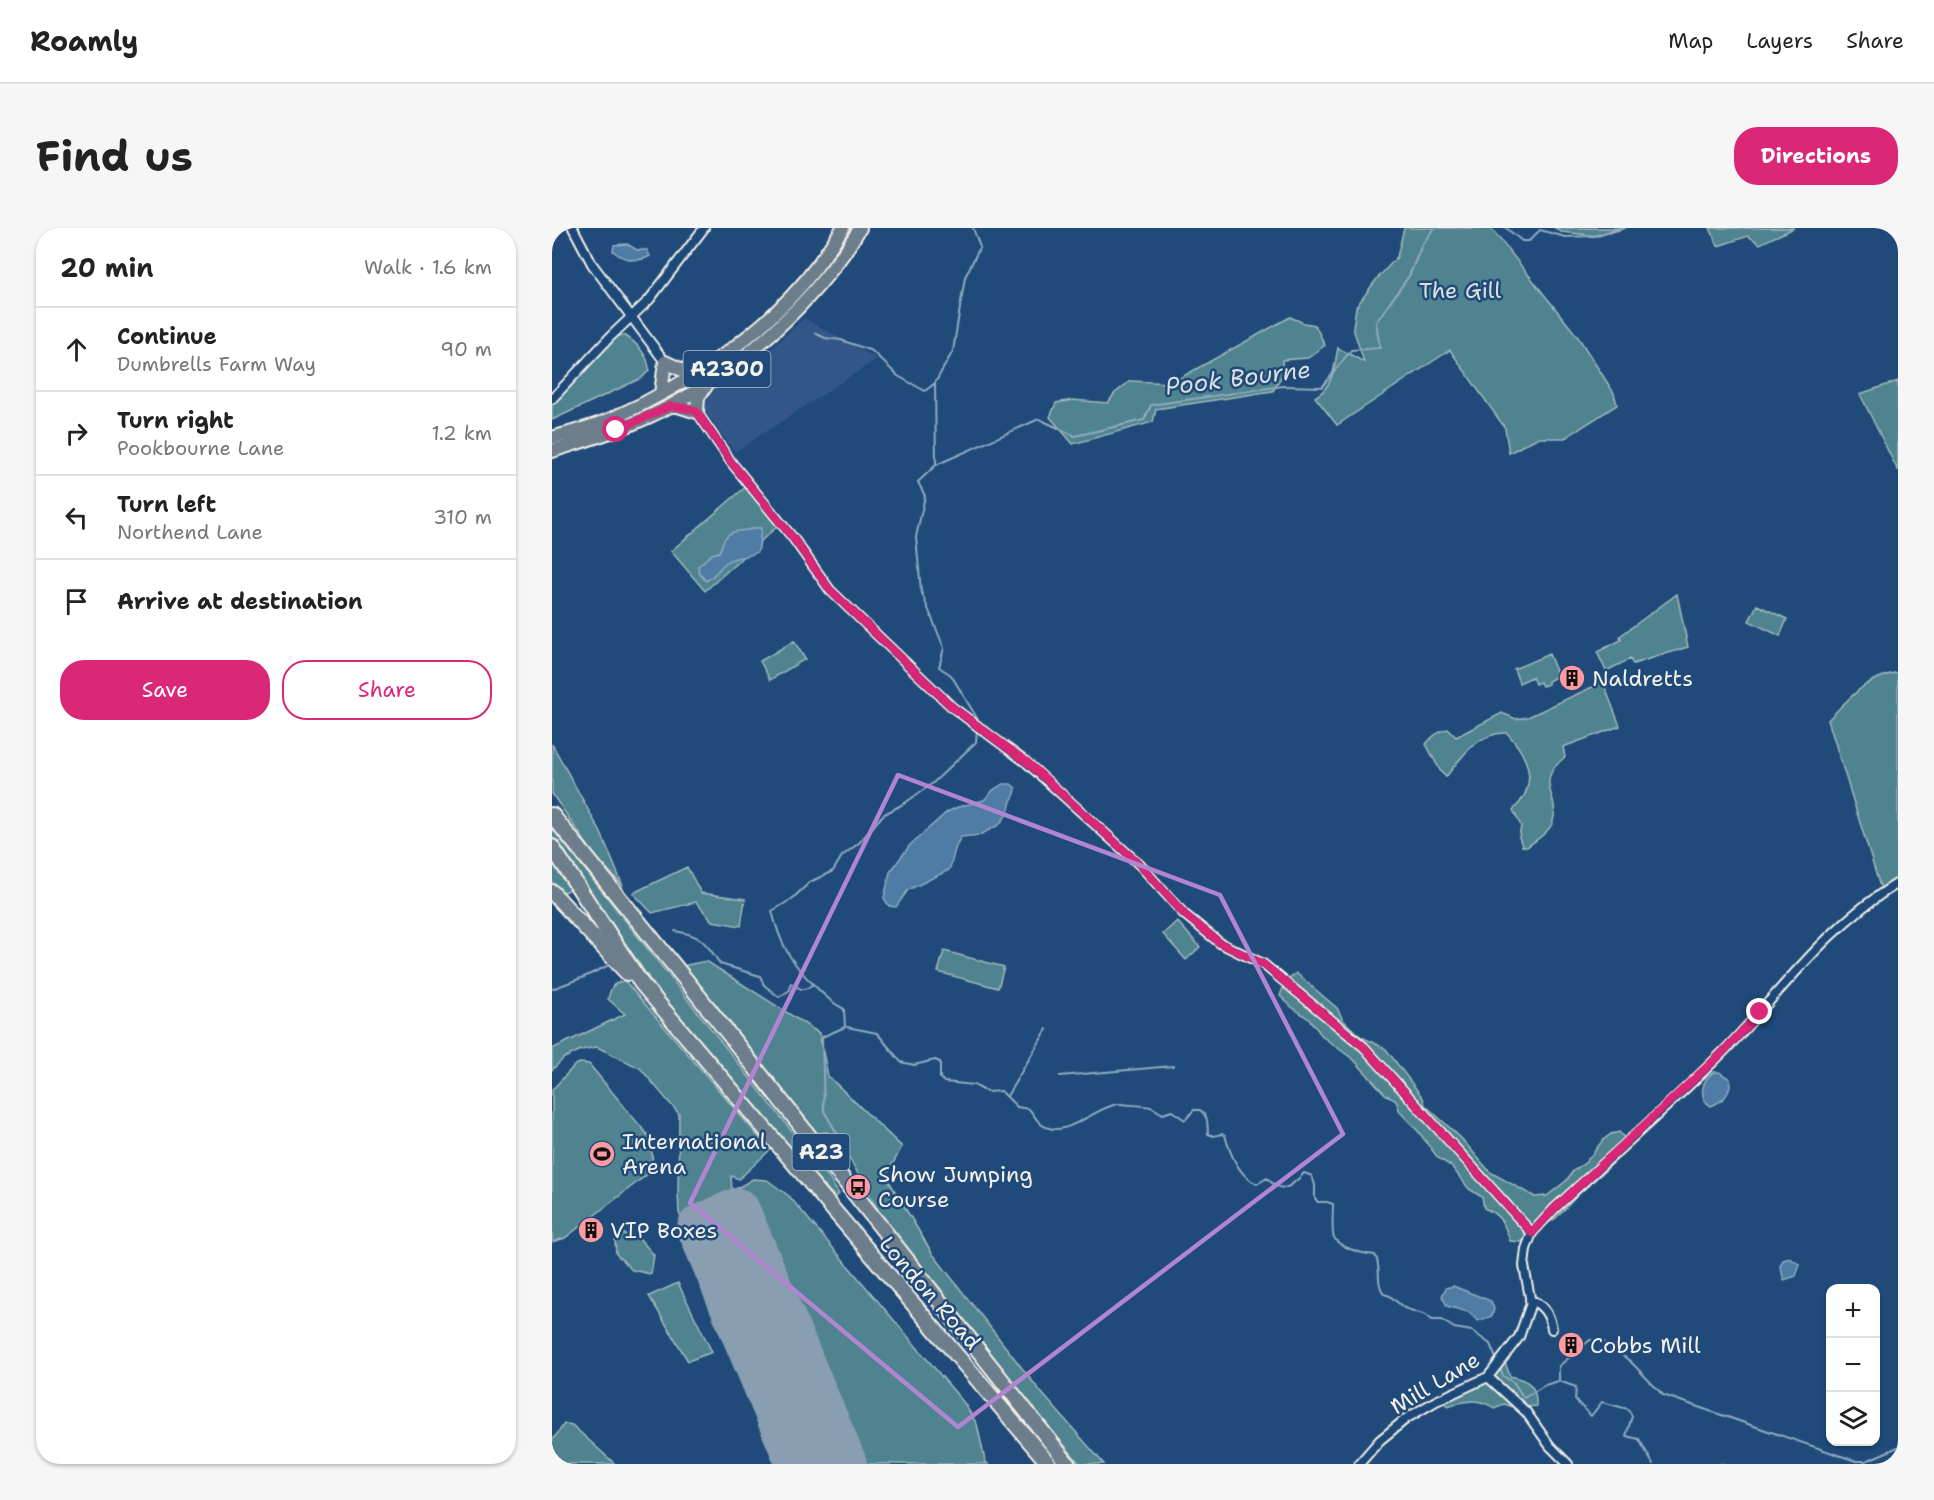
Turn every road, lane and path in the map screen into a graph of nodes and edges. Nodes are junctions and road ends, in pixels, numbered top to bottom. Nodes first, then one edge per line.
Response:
1 (573, 228) edge
2 (704, 228) edge
3 (843, 228) edge
4 (860, 228) edge
5 (631, 316) junction
6 (665, 362) junction
7 (693, 375) junction
8 (706, 384) junction
9 (661, 394) junction
10 (552, 399) edge
11 (671, 406) junction
12 (697, 412) junction
13 (552, 438) edge
14 (552, 451) edge
15 (552, 804) edge
16 (552, 815) edge
17 (573, 842) junction
18 (552, 847) edge
19 (1898, 883) edge
20 (552, 892) edge
21 (641, 983) junction
22 (1532, 1233) junction
23 (1530, 1300) junction
24 (1552, 1329) dead end
25 (1488, 1377) junction
26 (1049, 1464) edge
27 (1068, 1464) edge
28 (1359, 1464) edge
29 (1568, 1464) edge

1 - 5 street
2 - 5 street
3 - 7 main road, A2300
4 - 8 main road, A2300
5 - 6 street
5 - 10 street
6 - 7 main road
6 - 9 main road
7 - 9 main road, A2300
8 - 11 main road, A2300
8 - 12 main road
9 - 13 main road, A2300
11 - 12 main road
11 - 14 main road, A2300
12 - 22 street
15 - 17 highway
16 - 17 highway, A23
17 - 27 highway, A23
18 - 21 highway, A23
19 - 22 street
20 - 21 highway
21 - 26 highway, London Road / A23
22 - 23 street
23 - 24 street
23 - 25 street, Mill Lane
25 - 28 street, Mill Lane
25 - 29 street

